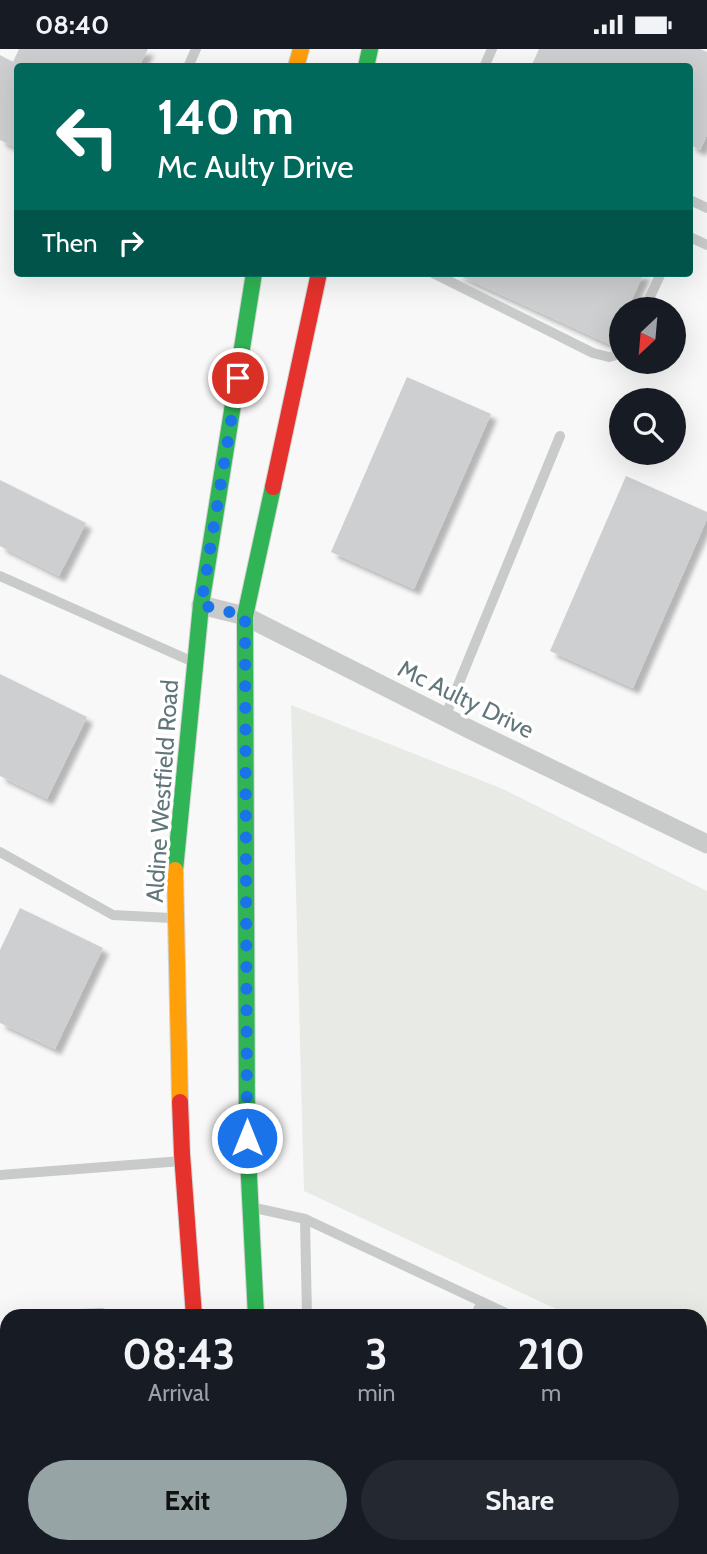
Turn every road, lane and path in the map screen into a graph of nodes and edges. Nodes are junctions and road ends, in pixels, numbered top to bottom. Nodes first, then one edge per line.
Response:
1 (253, 277) edge
2 (318, 277) edge
3 (441, 277) edge
4 (660, 277) edge
5 (650, 297) edge
6 (609, 357) edge
7 (560, 436) dead end
8 (0, 576) edge
9 (201, 605) junction
10 (245, 616) junction
11 (195, 663) junction
12 (445, 717) junction
13 (706, 842) edge
14 (0, 852) edge
15 (175, 918) junction
16 (182, 1161) junction
17 (0, 1175) edge
18 (251, 1207) junction
19 (305, 1219) junction
20 (482, 1302) junction
21 (193, 1309) edge
22 (257, 1309) edge
23 (307, 1309) edge
24 (478, 1309) edge
25 (497, 1309) edge

1 - 9 main road, Aldine Westfield Road
2 - 10 main road
3 - 6 lane
4 - 5 lane
7 - 12 lane
8 - 11 lane
9 - 10 street, Mc Aulty Drive
9 - 11 main road, Aldine Westfield Road
10 - 12 street, Mc Aulty Drive
10 - 18 main road
11 - 15 main road, Aldine Westfield Road
12 - 13 street, Mc Aulty Drive
14 - 15 lane
15 - 16 main road, Aldine Westfield Road
16 - 17 lane
16 - 21 main road, Aldine Westfield Road
18 - 19 lane
18 - 22 main road
19 - 20 lane
19 - 23 lane
20 - 24 lane
20 - 25 lane

